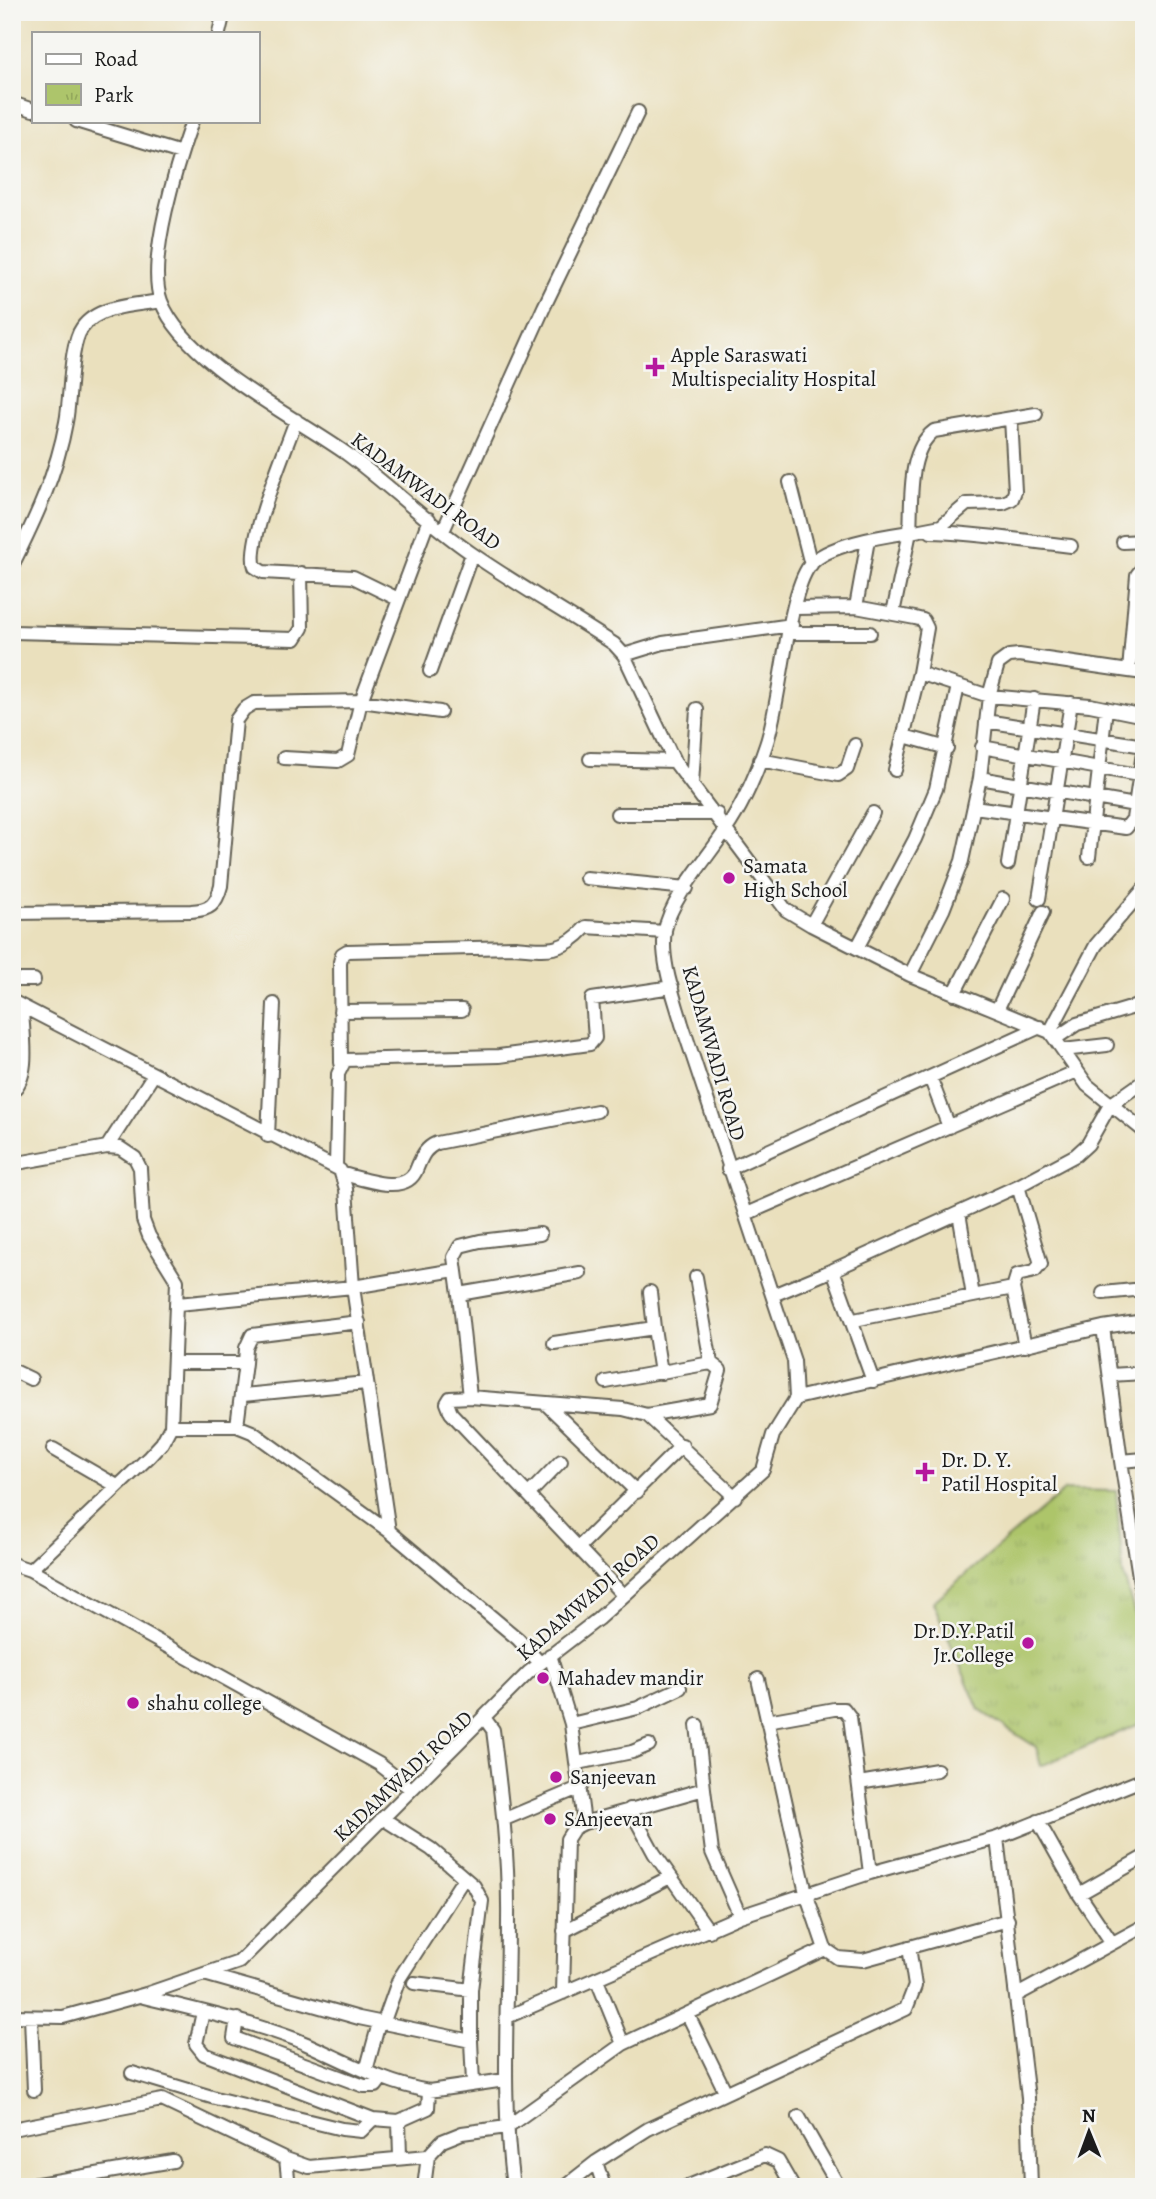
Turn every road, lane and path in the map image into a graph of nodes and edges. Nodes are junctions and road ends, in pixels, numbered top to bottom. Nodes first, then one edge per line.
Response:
1 (224, 12) edge
2 (219, 32) edge
3 (12, 103) edge
4 (32, 110) edge
5 (638, 112) dead end
6 (79, 122) edge
7 (192, 122) edge
8 (181, 153) junction
9 (161, 300) junction
10 (1036, 415) dead end
11 (1011, 418) junction
12 (296, 420) junction
13 (790, 482) dead end
14 (429, 519) junction
15 (443, 531) junction
16 (909, 532) junction
17 (868, 540) junction
18 (1144, 541) edge
19 (1123, 542) dead end
20 (1071, 546) dead end
21 (471, 554) junction
22 (811, 565) junction
23 (12, 566) edge
24 (1144, 566) edge
25 (301, 573) junction
26 (1139, 594) edge
27 (398, 599) junction
28 (856, 607) junction
29 (796, 608) junction
30 (893, 612) junction
31 (791, 629) junction
32 (12, 632) edge
33 (870, 633) dead end
34 (624, 656) junction
35 (430, 671) dead end
36 (1129, 671) junction
37 (919, 673) junction
38 (1144, 673) edge
39 (958, 686) junction
40 (989, 696) junction
41 (1034, 699) junction
42 (361, 701) junction
43 (1071, 704) junction
44 (1106, 708) junction
45 (696, 709) dead end
46 (440, 712) dead end
47 (1144, 716) edge
48 (986, 721) junction
49 (1030, 728) junction
50 (1066, 734) junction
51 (904, 736) junction
52 (1103, 740) junction
53 (855, 746) dead end
54 (1144, 746) edge
55 (982, 747) junction
56 (947, 748) junction
57 (1025, 756) junction
58 (284, 758) dead end
59 (590, 759) dead end
60 (760, 760) junction
61 (674, 761) junction
62 (1063, 762) junction
63 (1100, 768) junction
64 (895, 770) dead end
65 (1142, 776) edge
66 (979, 778) junction
67 (692, 784) junction
68 (1021, 785) junction
69 (1058, 790) junction
70 (1097, 797) junction
71 (1135, 805) junction
72 (974, 807) junction
73 (1017, 812) junction
74 (873, 813) dead end
75 (617, 814) dead end
76 (717, 814) junction
77 (1053, 817) junction
78 (1093, 826) junction
79 (727, 828) junction
80 (1089, 857) dead end
81 (1008, 864) dead end
82 (586, 878) dead end
83 (687, 888) junction
84 (1144, 889) edge
85 (1003, 899) dead end
86 (12, 914) edge
87 (811, 925) junction
88 (665, 932) junction
89 (857, 948) junction
90 (910, 975) junction
91 (12, 980) edge
92 (34, 980) dead end
93 (672, 987) junction
94 (954, 994) junction
95 (274, 1004) dead end
96 (1144, 1004) edge
97 (17, 1005) edge
98 (462, 1010) dead end
99 (997, 1010) junction
100 (341, 1011) junction
101 (1049, 1032) junction
102 (1107, 1045) dead end
103 (1063, 1050) junction
104 (341, 1063) junction
105 (1075, 1072) junction
106 (153, 1074) junction
107 (930, 1077) junction
108 (1144, 1081) edge
109 (12, 1091) edge
110 (1110, 1105) junction
111 (597, 1111) dead end
112 (949, 1126) junction
113 (1143, 1130) edge
114 (268, 1136) junction
115 (107, 1147) junction
116 (12, 1164) edge
117 (728, 1169) junction
118 (339, 1170) junction
119 (1018, 1186) junction
120 (959, 1213) junction
121 (746, 1214) junction
122 (540, 1234) dead end
123 (455, 1270) junction
124 (833, 1270) junction
125 (580, 1273) dead end
126 (696, 1277) dead end
127 (354, 1287) junction
128 (1013, 1288) junction
129 (1144, 1289) edge
130 (650, 1292) dead end
131 (1103, 1293) dead end
132 (459, 1294) junction
133 (773, 1295) junction
134 (973, 1296) junction
135 (177, 1304) junction
136 (854, 1320) junction
137 (1144, 1321) edge
138 (359, 1322) junction
139 (1103, 1327) junction
140 (654, 1328) junction
141 (554, 1343) dead end
142 (1025, 1346) junction
143 (174, 1363) junction
144 (245, 1363) junction
145 (711, 1363) junction
146 (12, 1370) edge
147 (660, 1373) junction
148 (1144, 1373) edge
149 (1110, 1375) junction
150 (31, 1379) dead end
151 (873, 1381) junction
152 (366, 1382) junction
153 (606, 1382) dead end
154 (243, 1395) junction
155 (470, 1396) junction
156 (796, 1398) junction
157 (547, 1404) junction
158 (647, 1415) junction
159 (171, 1426) junction
160 (237, 1426) junction
161 (682, 1445) junction
162 (52, 1449) dead end
163 (1144, 1459) edge
164 (561, 1461) dead end
165 (1121, 1461) junction
166 (117, 1486) junction
167 (637, 1492) junction
168 (529, 1494) junction
169 (736, 1497) junction
170 (389, 1531) junction
171 (1138, 1544) edge
172 (579, 1547) junction
173 (12, 1564) edge
174 (30, 1570) junction
175 (623, 1595) junction
176 (1144, 1608) edge
177 (545, 1659) junction
178 (758, 1679) dead end
179 (680, 1688) dead end
180 (485, 1719) junction
181 (766, 1721) junction
182 (571, 1724) junction
183 (697, 1725) dead end
184 (649, 1745) dead end
185 (578, 1763) junction
186 (937, 1770) dead end
187 (1144, 1779) edge
188 (859, 1783) junction
189 (581, 1787) junction
190 (411, 1789) junction
191 (704, 1789) junction
192 (630, 1809) junction
193 (382, 1818) junction
194 (505, 1819) junction
195 (1038, 1821) junction
196 (584, 1823) junction
197 (998, 1838) junction
198 (1144, 1857) edge
199 (870, 1873) junction
200 (670, 1877) junction
201 (464, 1878) junction
202 (806, 1893) junction
203 (1079, 1894) junction
204 (740, 1916) junction
205 (1008, 1920) junction
206 (1144, 1926) edge
207 (564, 1931) junction
208 (709, 1931) junction
209 (1112, 1943) junction
210 (909, 1947) junction
211 (825, 1949) junction
212 (204, 1974) junction
213 (597, 1980) junction
214 (414, 1983) dead end
215 (471, 1990) junction
216 (563, 1993) junction
217 (1017, 1995) junction
218 (139, 1996) junction
219 (203, 2012) junction
220 (688, 2015) junction
221 (12, 2016) edge
222 (31, 2017) junction
223 (507, 2017) junction
224 (237, 2019) junction
225 (381, 2023) junction
226 (471, 2041) junction
227 (623, 2044) junction
228 (366, 2071) junction
229 (132, 2073) dead end
230 (382, 2078) junction
231 (505, 2080) junction
232 (473, 2083) junction
233 (34, 2090) dead end
234 (429, 2091) junction
235 (725, 2091) junction
236 (307, 2093) junction
237 (799, 2117) dead end
238 (299, 2118) junction
239 (373, 2119) junction
240 (399, 2121) junction
241 (507, 2127) junction
242 (12, 2129) edge
243 (428, 2156) junction
244 (400, 2157) junction
245 (286, 2159) junction
246 (173, 2161) dead end
247 (596, 2162) junction
248 (68, 2183) edge
249 (685, 2186) edge
250 (20, 2187) edge
251 (289, 2187) edge
252 (424, 2187) edge
253 (513, 2187) edge
254 (564, 2187) edge
255 (604, 2187) edge
256 (699, 2187) edge
257 (793, 2187) edge
258 (839, 2187) edge
259 (1031, 2187) edge

1 - 2 street
3 - 4 street
5 - 15 street
6 - 8 street
7 - 8 street, KADAMWADI ROAD
8 - 9 street, KADAMWADI ROAD
9 - 12 street, KADAMWADI ROAD
9 - 23 street
10 - 11 street
11 - 16 street
11 - 16 street
12 - 14 street, KADAMWADI ROAD
12 - 25 street
13 - 22 street
14 - 15 street, KADAMWADI ROAD
14 - 27 street
15 - 21 street, KADAMWADI ROAD
16 - 17 street
16 - 20 street
16 - 30 street
17 - 22 street
17 - 28 street
18 - 19 street
21 - 34 street, KADAMWADI ROAD
21 - 35 street
22 - 29 street
24 - 26 street
25 - 27 street
25 - 32 street
26 - 36 street
27 - 42 street
28 - 29 street
28 - 30 street
29 - 31 street
30 - 37 street
31 - 33 street
31 - 34 street
31 - 60 street
34 - 61 street, KADAMWADI ROAD
36 - 38 street
36 - 40 street
37 - 39 street
37 - 51 street
39 - 40 street
39 - 56 street
40 - 41 street
40 - 48 street
41 - 43 street
41 - 49 street
42 - 46 street
42 - 58 street
42 - 86 street
43 - 44 street
43 - 50 street
44 - 47 street
44 - 52 street
45 - 67 street
48 - 49 street
48 - 55 street
49 - 50 street
49 - 57 street
50 - 52 street
50 - 62 street
51 - 56 street
51 - 64 street
52 - 54 street
52 - 63 street
53 - 60 street
54 - 65 street
55 - 57 street
55 - 66 street
56 - 89 street
57 - 62 street
57 - 68 street
59 - 61 street
60 - 79 street
61 - 67 street, KADAMWADI ROAD
62 - 63 street
62 - 69 street
63 - 65 street
63 - 70 street
65 - 71 street
66 - 68 street
66 - 72 street
67 - 76 street, KADAMWADI ROAD
68 - 69 street
68 - 73 street
69 - 70 street
69 - 77 street
70 - 71 street
70 - 78 street
71 - 78 street
72 - 73 street
72 - 90 street
73 - 77 street
73 - 81 street
74 - 87 street
75 - 76 street
76 - 79 street, KADAMWADI ROAD
77 - 78 street
77 - 99 street
78 - 80 street
79 - 83 street
79 - 87 street, KADAMWADI ROAD
82 - 83 street
83 - 88 street
84 - 101 street
85 - 94 street
87 - 89 street, KADAMWADI ROAD
88 - 93 street, KADAMWADI ROAD
88 - 100 street
89 - 90 street, KADAMWADI ROAD
90 - 94 street, KADAMWADI ROAD
91 - 92 street
93 - 104 street
93 - 117 street, KADAMWADI ROAD
94 - 99 street, KADAMWADI ROAD
95 - 114 street
96 - 101 street
97 - 106 street
97 - 109 street
98 - 100 street
99 - 101 street, KADAMWADI ROAD
100 - 104 street
101 - 103 street
101 - 107 street
102 - 103 street
103 - 105 street
104 - 118 street
105 - 110 street
105 - 112 street
106 - 114 street
106 - 115 street
107 - 112 street
107 - 117 street
108 - 110 street
110 - 113 street
110 - 119 street
111 - 118 street
112 - 121 street
114 - 118 street
115 - 116 street
115 - 135 street
117 - 121 street, KADAMWADI ROAD
118 - 127 street
119 - 120 street
119 - 128 street
120 - 124 street
120 - 134 street
121 - 133 street, KADAMWADI ROAD
122 - 123 street
123 - 127 street
123 - 132 street
124 - 133 street
124 - 136 street
125 - 132 street
126 - 145 street
127 - 135 street
127 - 138 street
128 - 134 street
128 - 142 street
129 - 131 street
130 - 140 street
132 - 155 street
133 - 156 street, KADAMWADI ROAD
134 - 136 street
135 - 143 street
136 - 151 street
137 - 139 street
138 - 144 street
138 - 152 street
139 - 142 street
139 - 149 street
140 - 141 street
140 - 147 street
142 - 151 street
143 - 144 street
143 - 159 street
144 - 154 street
145 - 147 street
145 - 158 street
146 - 150 street
147 - 153 street
148 - 149 street
149 - 165 street
151 - 156 street
152 - 154 street
152 - 170 street
154 - 160 street
155 - 157 street
155 - 168 street
156 - 169 street, KADAMWADI ROAD
157 - 158 street
157 - 167 street
158 - 161 street
159 - 160 street
159 - 166 street
160 - 170 street
161 - 167 street
161 - 169 street
162 - 166 street
163 - 165 street
164 - 168 street
165 - 171 street
166 - 174 street
167 - 172 street
168 - 172 street
169 - 175 street, KADAMWADI ROAD
170 - 177 street
171 - 176 street
172 - 175 street
173 - 174 street
174 - 190 street
175 - 177 street, KADAMWADI ROAD
177 - 180 street, KADAMWADI ROAD
177 - 182 street
178 - 181 street
179 - 182 street
180 - 190 street, KADAMWADI ROAD
180 - 194 street, KADAMWADI ROAD
181 - 188 street
181 - 202 street
182 - 185 street
183 - 191 street
184 - 185 street
185 - 189 street
186 - 188 street
187 - 195 street
188 - 199 street
189 - 194 street
189 - 196 street
190 - 193 street, KADAMWADI ROAD
191 - 192 street
191 - 204 street
192 - 196 street
192 - 200 street
193 - 201 street
193 - 212 street, KADAMWADI ROAD
194 - 223 street, KADAMWADI ROAD
195 - 197 street
195 - 203 street
196 - 207 street
197 - 199 street
197 - 205 street
198 - 203 street
199 - 202 street
200 - 207 street
200 - 208 street
201 - 215 street
201 - 225 street
202 - 204 street
202 - 211 street
203 - 209 street
204 - 208 street
205 - 210 street
205 - 217 street
206 - 209 street
207 - 216 street
208 - 213 street
209 - 217 street
210 - 211 street
210 - 235 street
211 - 220 street
212 - 218 street, KADAMWADI ROAD
212 - 225 street
213 - 216 street
213 - 227 street
214 - 215 street
215 - 226 street
216 - 223 street
217 - 259 street
218 - 219 street
218 - 222 street, KADAMWADI ROAD
219 - 224 street
219 - 236 street
220 - 227 street
220 - 235 street
221 - 222 street, KADAMWADI ROAD
222 - 233 street
223 - 231 street, KADAMWADI ROAD
224 - 228 street
224 - 230 street
225 - 226 street
225 - 228 street
226 - 232 street
227 - 241 street
228 - 230 street
229 - 238 street
230 - 234 street
231 - 232 street
231 - 241 street, KADAMWADI ROAD
232 - 234 street
234 - 240 street
235 - 247 street
236 - 238 street
236 - 239 street
237 - 258 street
238 - 239 street
239 - 240 street
240 - 244 street
241 - 243 street
241 - 253 street, KADAMWADI ROAD
242 - 245 street
243 - 244 street
243 - 252 street
244 - 245 street
245 - 251 street
246 - 248 street
247 - 254 street
247 - 255 street
248 - 250 street
249 - 256 street
249 - 257 street

